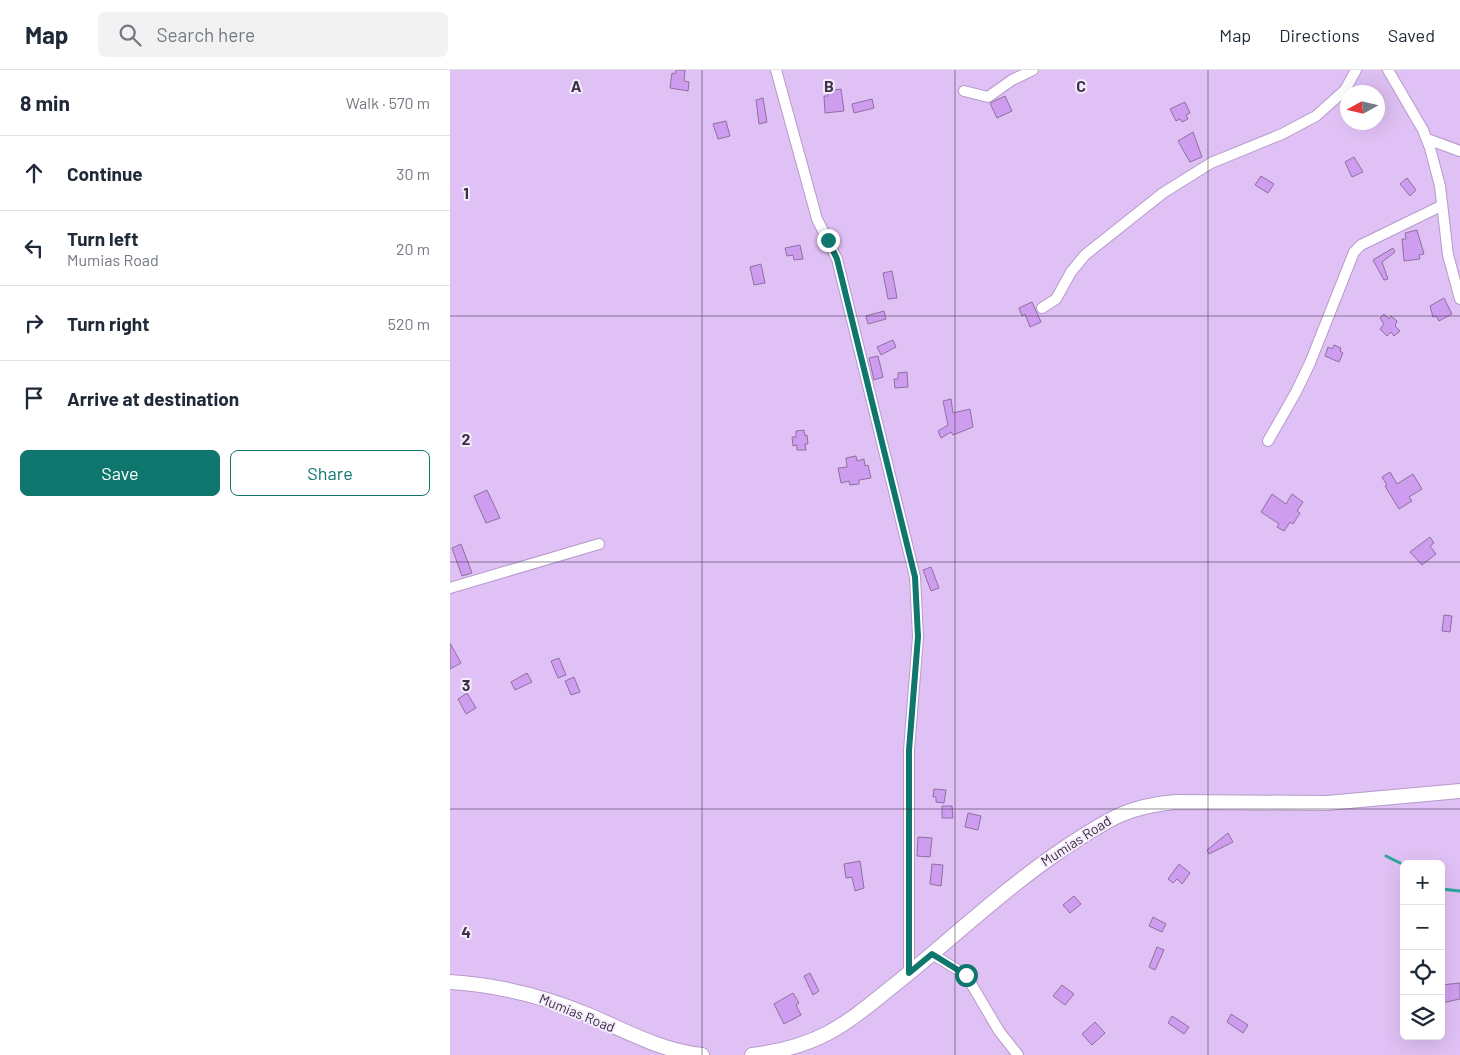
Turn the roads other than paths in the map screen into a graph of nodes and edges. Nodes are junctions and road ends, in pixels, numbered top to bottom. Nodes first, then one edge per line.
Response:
1 (776, 70) edge
2 (1033, 70) edge
3 (1356, 70) edge
4 (1388, 70) edge
5 (964, 91) dead end
6 (1427, 139) junction
7 (1460, 151) edge
8 (1442, 206) junction
9 (1460, 299) edge
10 (1042, 308) dead end
11 (1268, 441) dead end
12 (599, 544) dead end
13 (450, 588) edge
14 (1460, 791) edge
15 (932, 954) junction
16 (909, 973) junction
17 (450, 982) edge
18 (702, 1055) edge
19 (758, 1055) edge
20 (1018, 1055) edge

1 - 16 street
2 - 5 street
3 - 10 street
4 - 6 street
6 - 7 street
6 - 8 street
8 - 9 street
8 - 11 street
12 - 13 street
14 - 15 street, Mumias Road
15 - 16 street, Mumias Road
15 - 20 street
16 - 19 street, Mumias Road
17 - 18 street, Mumias Road

